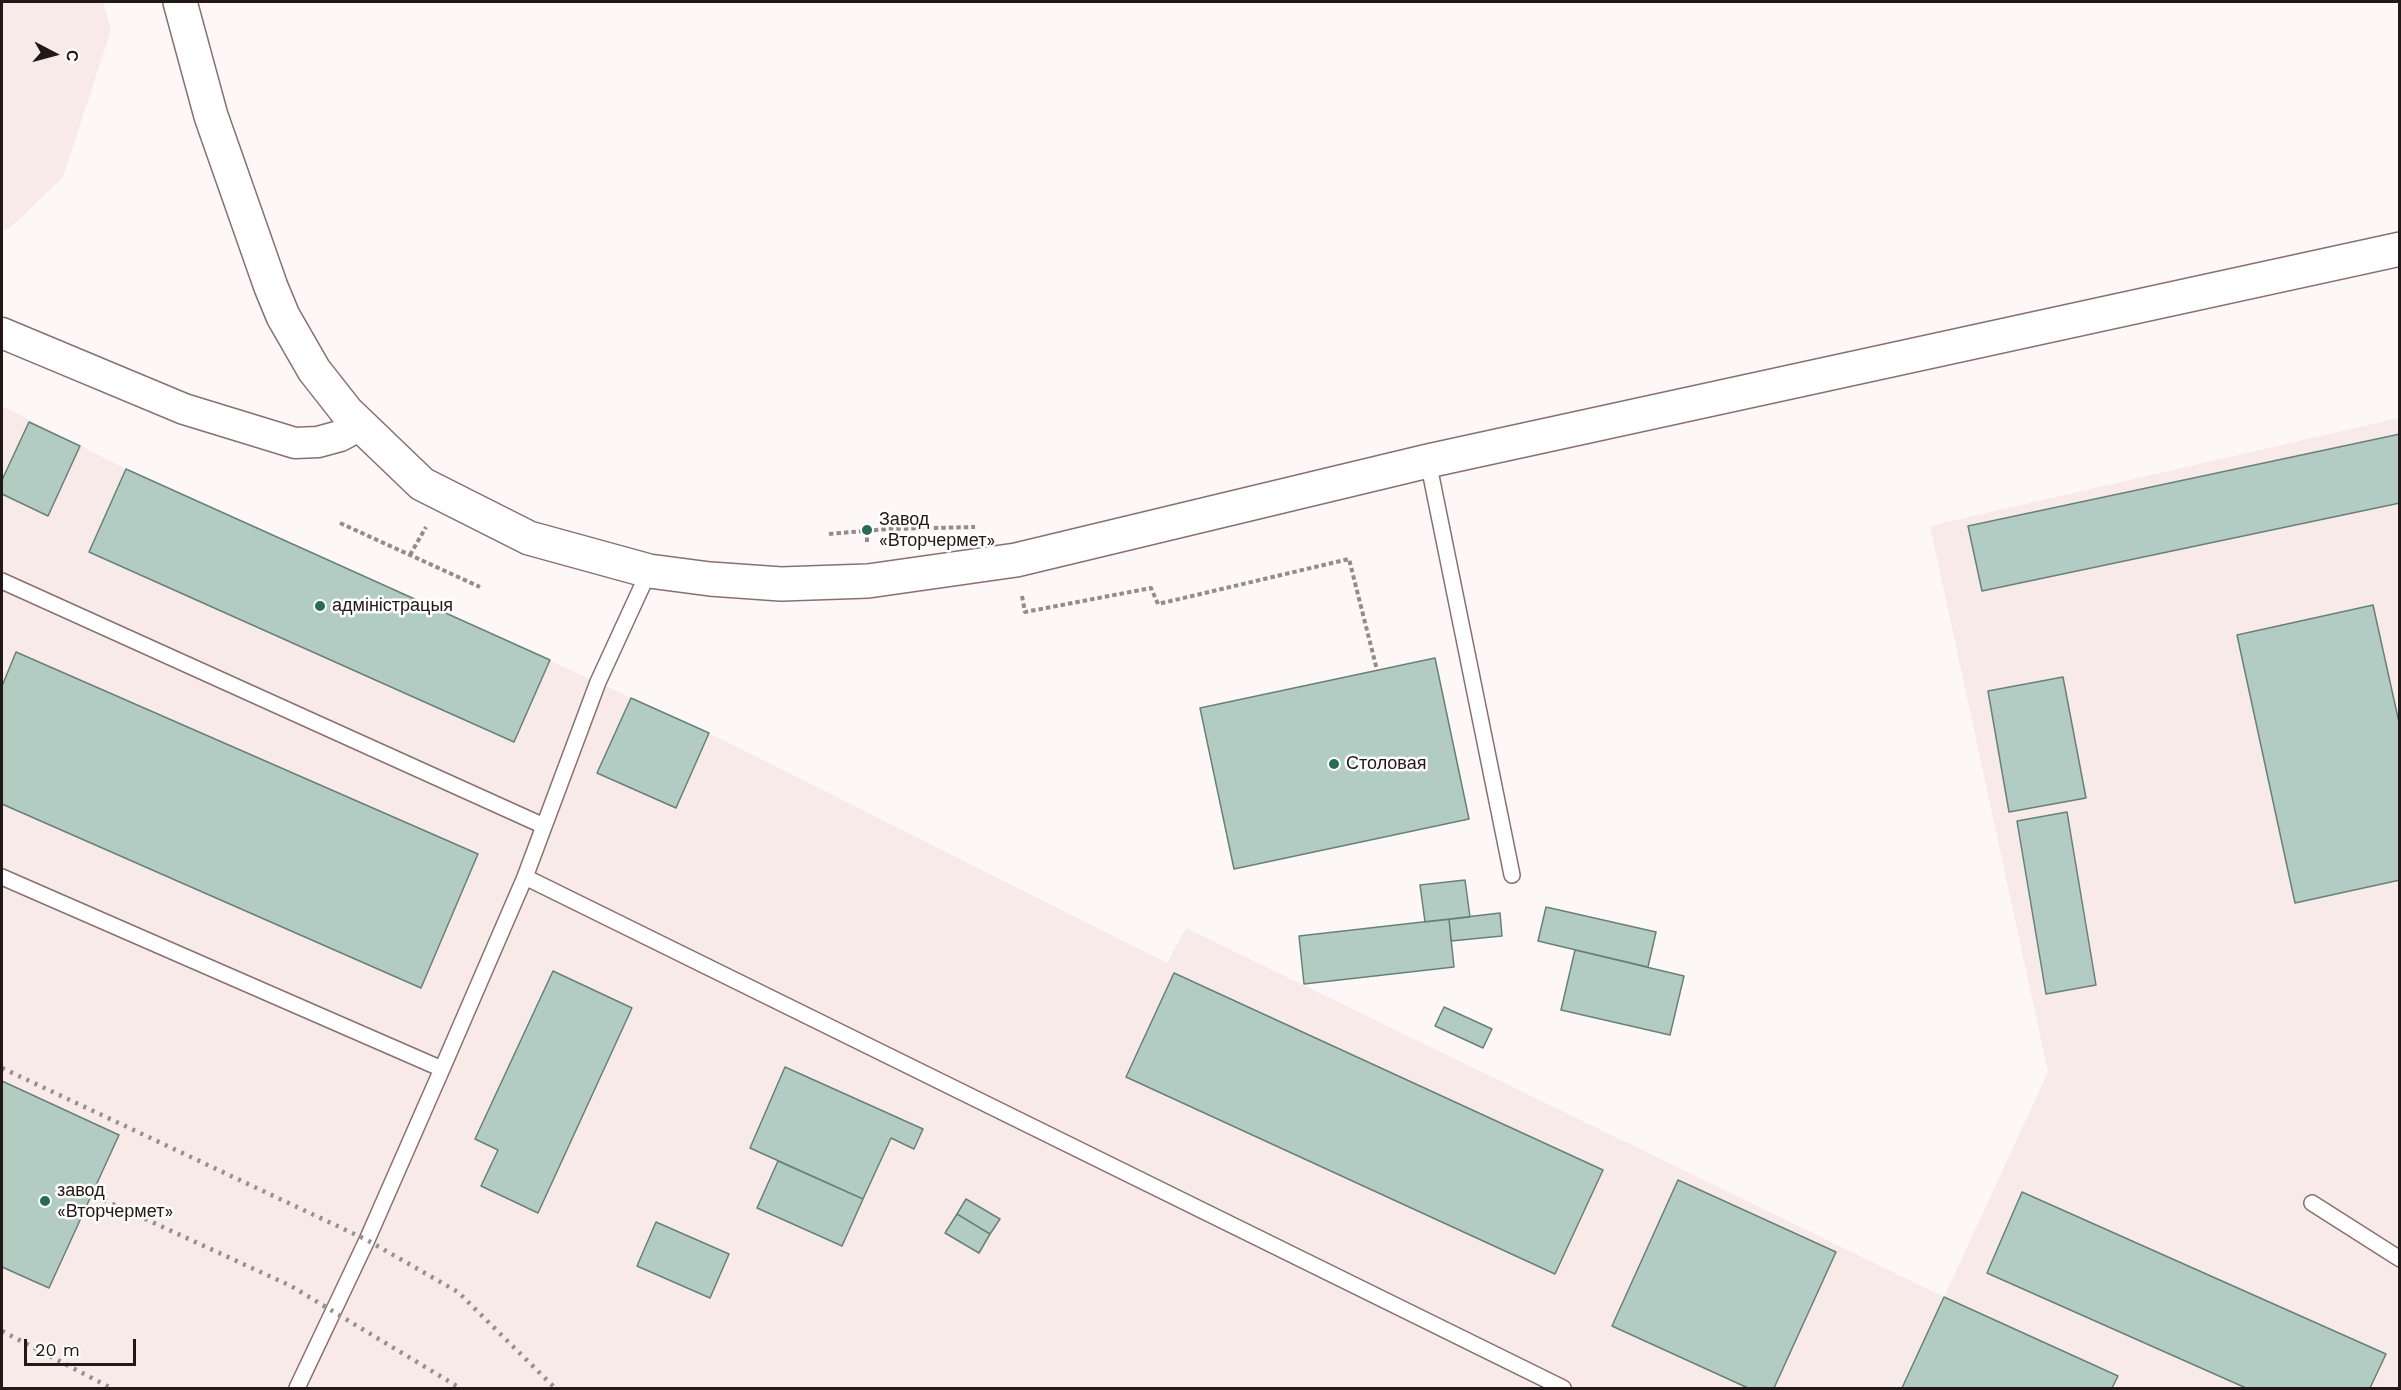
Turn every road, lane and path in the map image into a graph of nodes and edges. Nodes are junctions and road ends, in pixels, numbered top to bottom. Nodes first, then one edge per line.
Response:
1 (180, 2) edge
2 (2400, 249) edge
3 (2, 333) edge
4 (360, 425) junction
5 (1428, 461) junction
6 (340, 523) dead end
7 (977, 527) dead end
8 (829, 534) dead end
9 (1016, 560) junction
10 (649, 571) junction
11 (2, 581) edge
12 (480, 587) dead end
13 (1377, 670) dead end
14 (544, 826) junction
15 (1512, 875) dead end
16 (2, 877) edge
17 (525, 877) junction
18 (442, 1069) junction
19 (2312, 1203) dead end
20 (2400, 1259) edge
21 (297, 1389) edge
22 (1563, 1389) edge

1 - 4 street
2 - 5 street
3 - 4 street
4 - 10 street
5 - 9 street
5 - 15 lane
6 - 12 path
7 - 8 path
9 - 10 street
9 - 13 path
10 - 14 lane
11 - 14 lane
14 - 17 lane
16 - 18 lane
17 - 18 lane
17 - 22 lane
18 - 21 lane
19 - 20 lane

